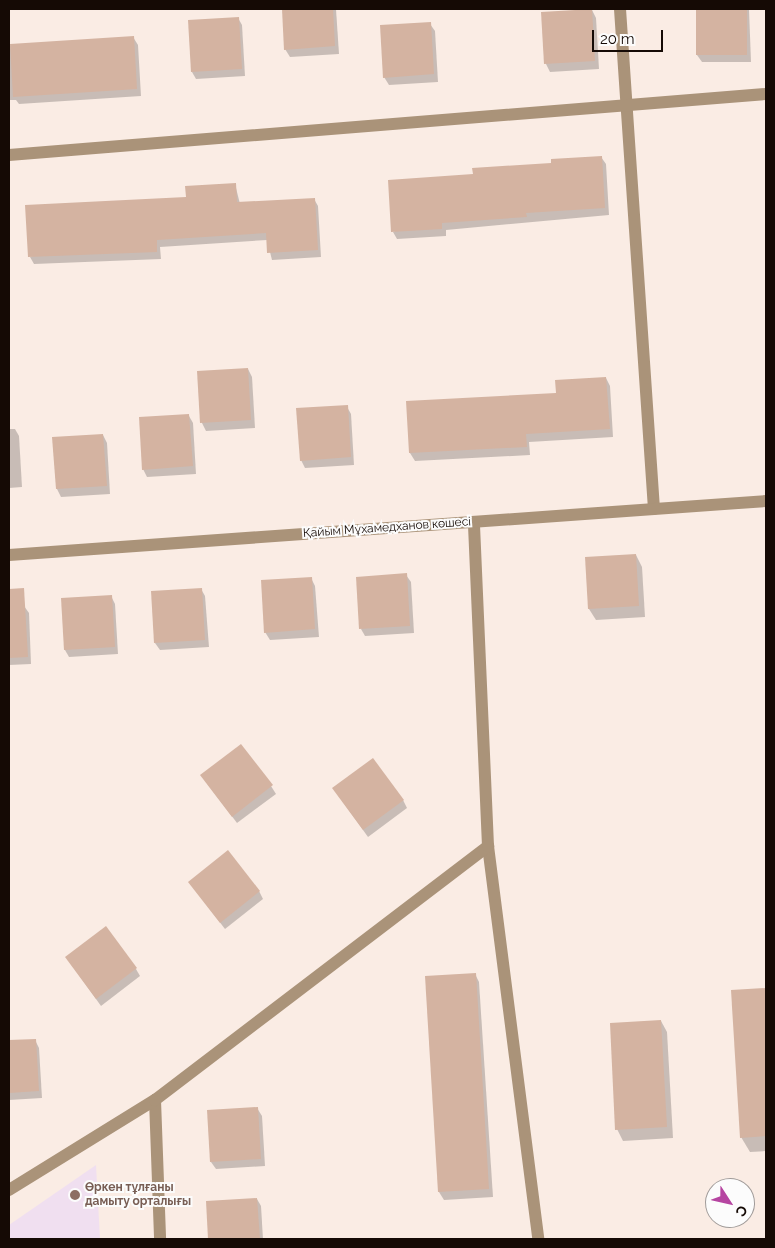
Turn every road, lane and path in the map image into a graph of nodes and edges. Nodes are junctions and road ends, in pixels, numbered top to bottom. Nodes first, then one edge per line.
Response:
1 (620, 9) edge
2 (766, 94) edge
3 (627, 105) junction
4 (9, 155) edge
5 (766, 501) edge
6 (654, 509) junction
7 (474, 522) junction
8 (9, 555) edge
9 (488, 846) junction
10 (155, 1100) junction
11 (9, 1190) edge
12 (160, 1239) edge
13 (538, 1239) edge

1 - 3 street
2 - 3 street
3 - 4 street
3 - 6 street
5 - 6 street, Қайым Мұхамедханов көшесі
6 - 7 street, Қайым Мұхамедханов көшесі
7 - 8 street, Қайым Мұхамедханов көшесі
7 - 9 street
9 - 10 street
9 - 13 street
10 - 11 street
10 - 12 street

